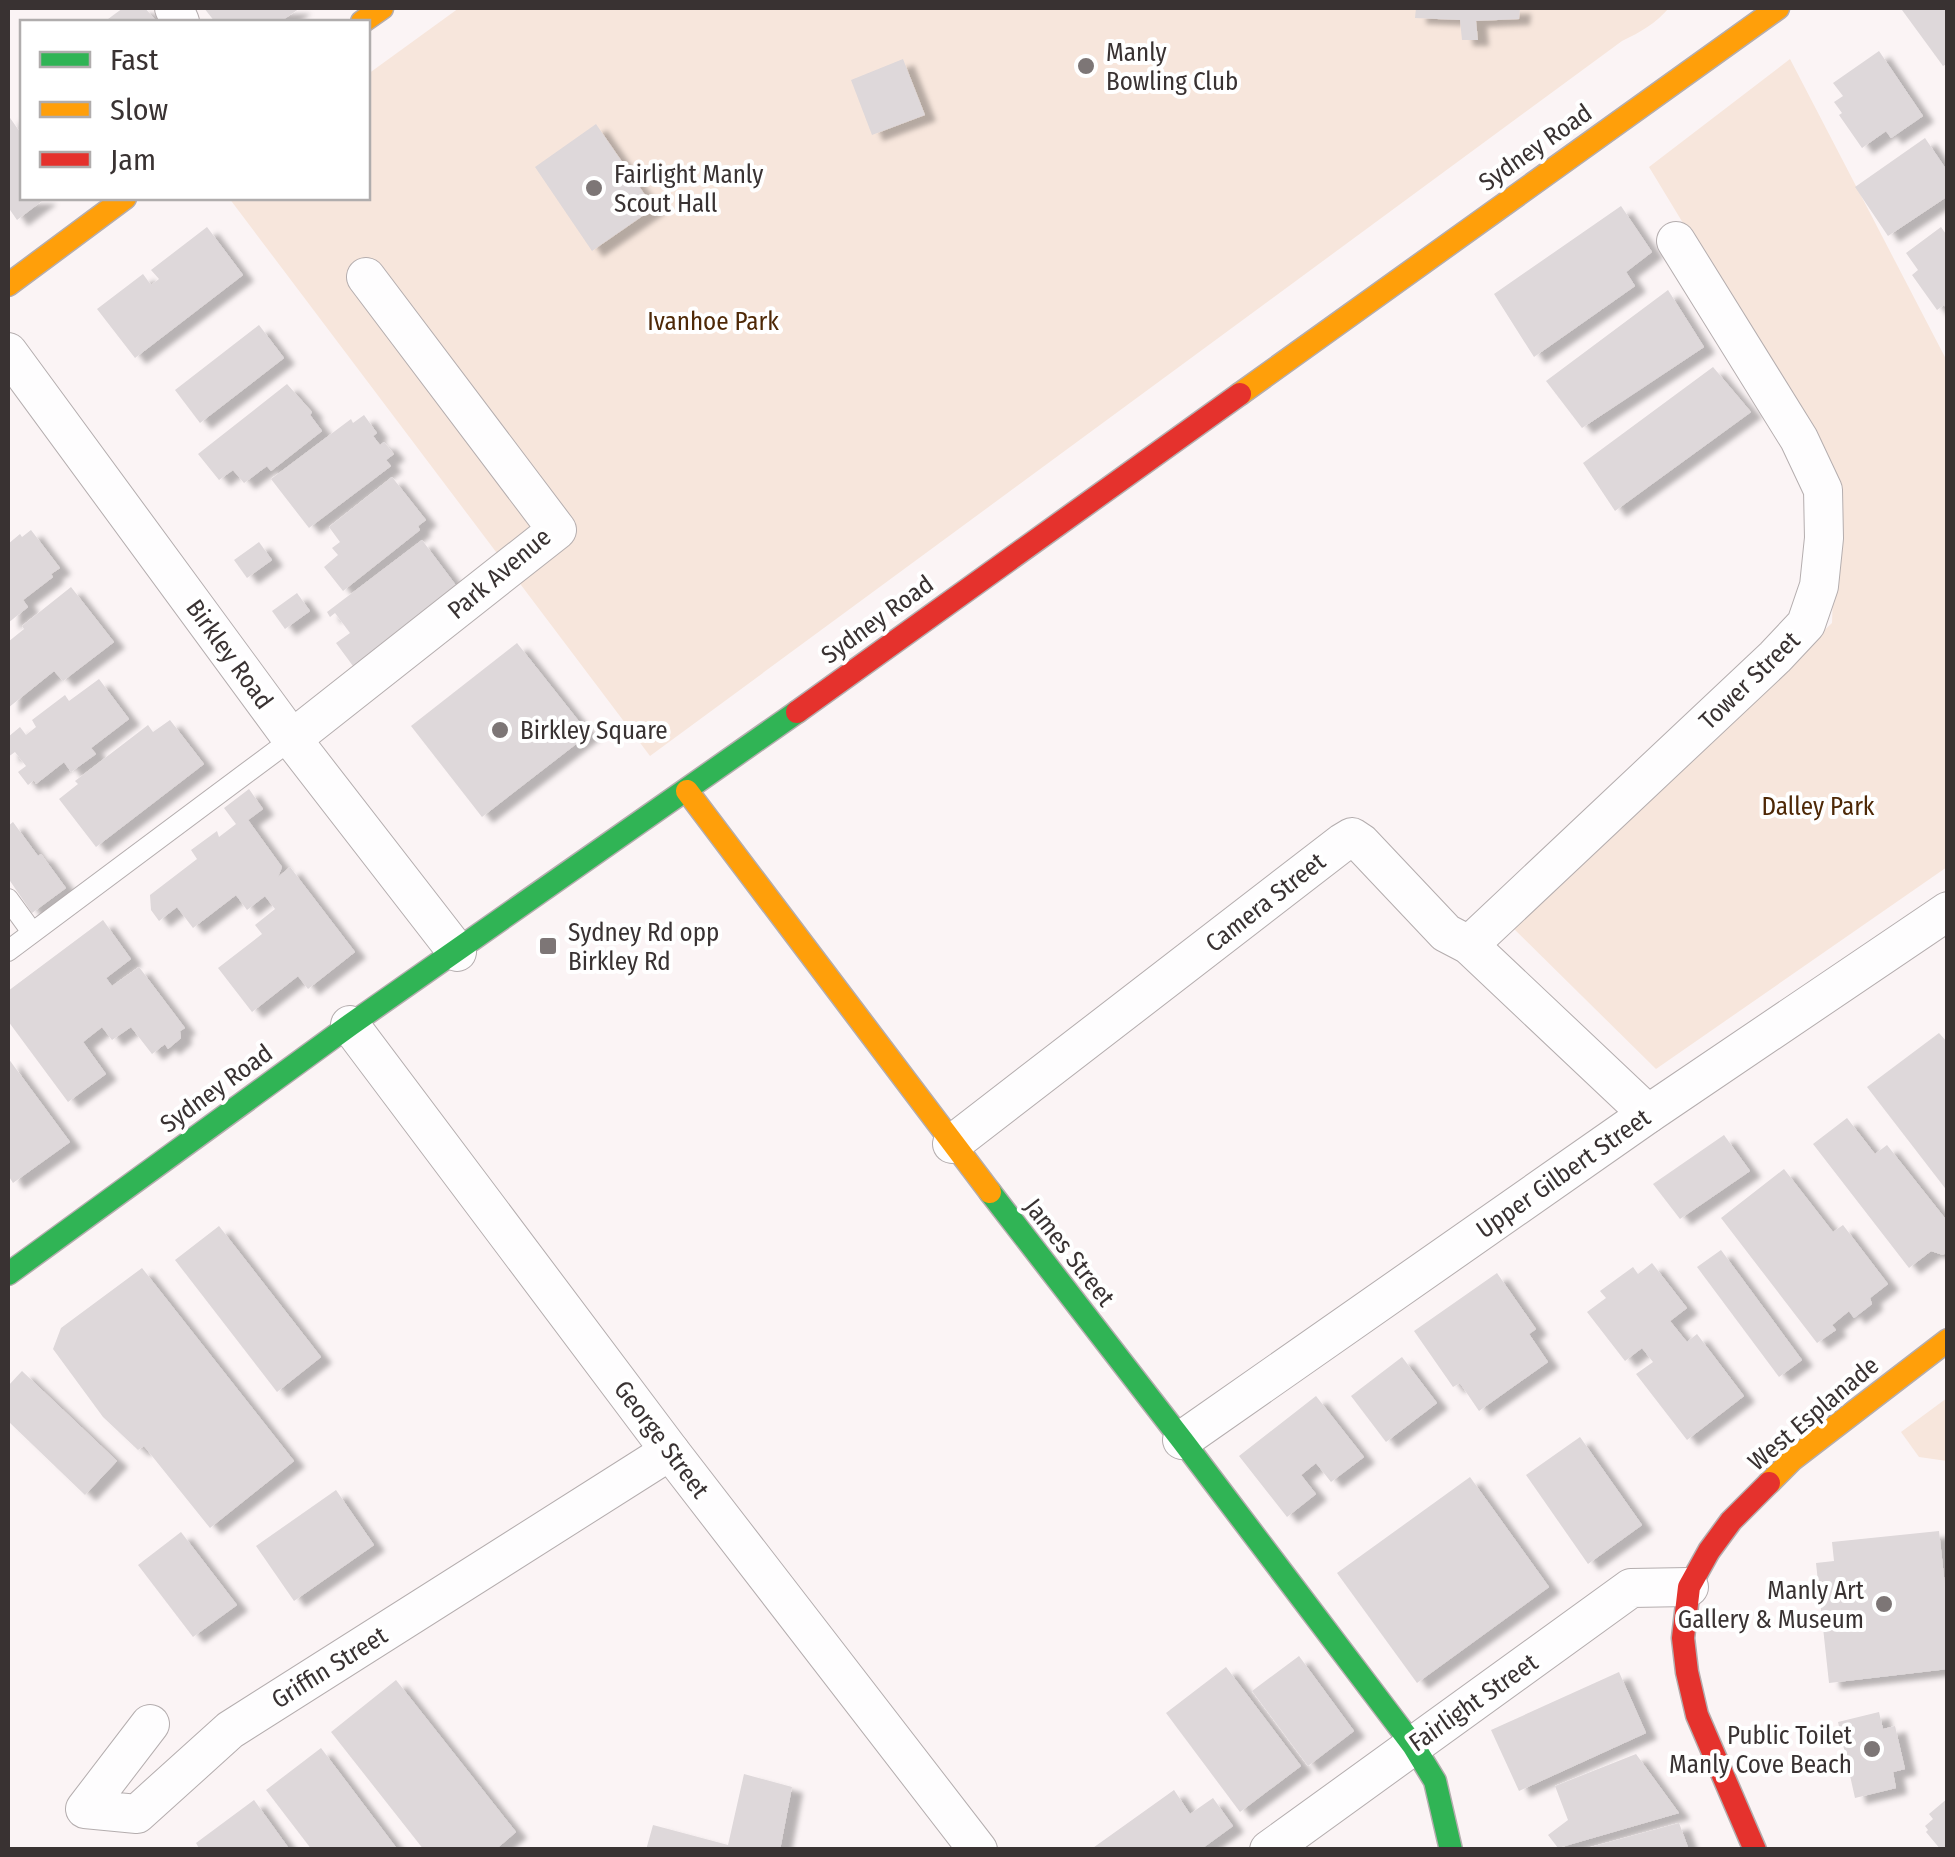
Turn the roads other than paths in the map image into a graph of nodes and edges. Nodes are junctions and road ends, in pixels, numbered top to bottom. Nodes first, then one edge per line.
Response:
1 (1778, 8) edge
2 (122, 200) edge
3 (1676, 241) dead end
4 (366, 276) dead end
5 (8, 286) edge
6 (8, 352) edge
7 (292, 739) junction
8 (686, 791) junction
9 (8, 898) edge
10 (1948, 912) edge
11 (32, 932) junction
12 (1469, 945) junction
13 (8, 951) edge
14 (457, 952) junction
15 (350, 1025) junction
16 (1648, 1114) junction
17 (952, 1144) junction
18 (8, 1274) edge
19 (1948, 1340) edge
20 (1182, 1440) junction
21 (670, 1450) junction
22 (1689, 1587) junction
23 (150, 1724) dead end
24 (1413, 1744) junction
25 (978, 1850) edge
26 (1268, 1850) edge
27 (1451, 1850) edge
28 (1755, 1850) edge

1 - 8 main road, Sydney Road
2 - 5 main road
3 - 12 street, Tower Street
4 - 7 street, Park Avenue
6 - 7 street, Birkley Road
7 - 11 lane
7 - 14 street, Birkley Road
8 - 14 main road, Sydney Road
8 - 17 main road, James Street
9 - 11 lane
10 - 16 street, Upper Gilbert Street
11 - 13 lane
12 - 16 street, Camera Street
12 - 17 street, Camera Street
14 - 15 main road, Sydney Road
15 - 18 main road, Sydney Road
15 - 21 street, George Street
16 - 20 street, Upper Gilbert Street
17 - 20 main road, James Street
19 - 22 main road, West Esplanade
20 - 24 main road, James Street
21 - 23 street, Griffin Street
21 - 25 street, George Street
22 - 24 street, Fairlight Street
22 - 28 main road
24 - 26 street, Fairlight Street
24 - 27 main road, James Street

